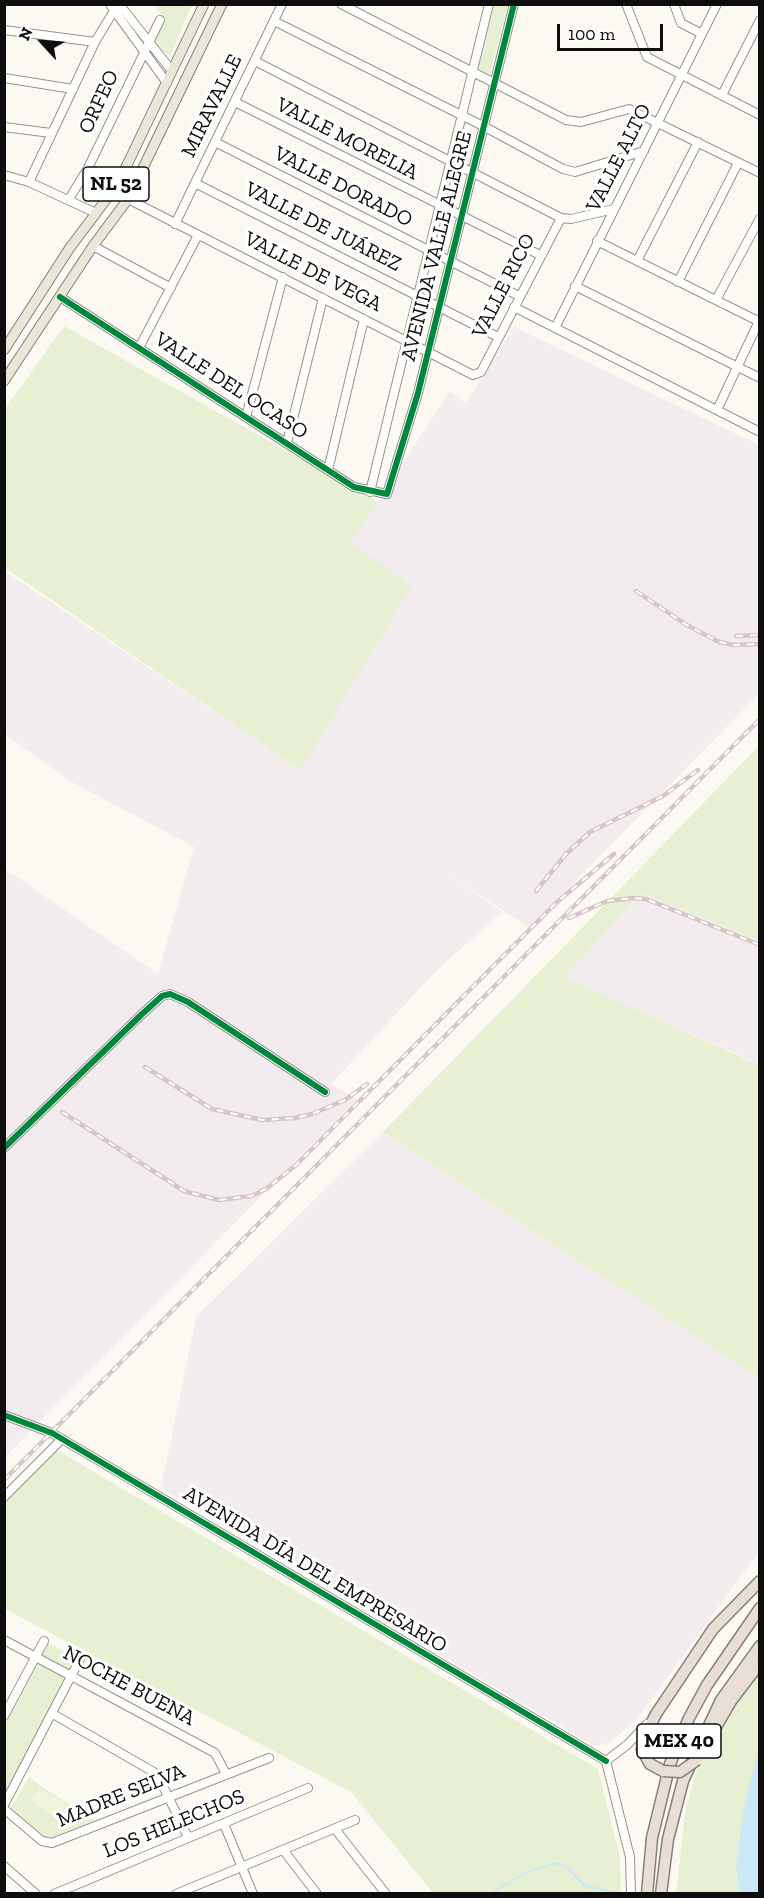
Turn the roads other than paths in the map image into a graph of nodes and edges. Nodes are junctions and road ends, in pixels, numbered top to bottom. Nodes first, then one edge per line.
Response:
1 (204, 4) edge
2 (222, 4) edge
3 (282, 4) edge
4 (341, 4) edge
5 (489, 4) edge
6 (514, 4) edge
7 (626, 4) edge
8 (674, 4) edge
9 (717, 4) edge
10 (115, 6) edge
11 (160, 20) dead end
12 (759, 20) edge
13 (274, 21) junction
14 (4, 30) edge
15 (702, 34) junction
16 (149, 40) junction
17 (95, 42) junction
18 (144, 51) junction
19 (255, 61) junction
20 (172, 70) junction
21 (472, 70) junction
22 (681, 75) junction
23 (4, 78) edge
24 (494, 82) junction
25 (167, 83) junction
26 (73, 88) junction
27 (722, 95) junction
28 (235, 102) junction
29 (759, 115) edge
30 (461, 116) junction
31 (658, 121) junction
32 (483, 126) junction
33 (4, 127) edge
34 (51, 133) junction
35 (215, 142) junction
36 (698, 142) junction
37 (644, 151) junction
38 (450, 161) junction
39 (738, 163) junction
40 (472, 173) junction
41 (759, 173) edge
42 (4, 175) edge
43 (29, 182) junction
44 (195, 183) junction
45 (69, 199) junction
46 (128, 199) junction
47 (438, 206) junction
48 (614, 208) junction
49 (96, 213) junction
50 (461, 216) junction
51 (561, 218) junction
52 (759, 218) edge
53 (175, 224) junction
54 (198, 235) junction
55 (597, 241) junction
56 (93, 246) junction
57 (428, 251) junction
58 (540, 255) junction
59 (637, 261) junction
60 (449, 262) junction
61 (283, 277) junction
62 (678, 282) junction
63 (575, 286) junction
64 (171, 288) junction
65 (417, 294) junction
66 (519, 296) junction
67 (60, 297) junction
68 (323, 298) junction
69 (716, 300) junction
70 (438, 305) junction
71 (513, 307) junction
72 (364, 319) junction
73 (759, 321) edge
74 (555, 328) junction
75 (498, 337) junction
76 (406, 339) junction
77 (140, 346) junction
78 (4, 350) edge
79 (428, 351) junction
80 (738, 367) junction
81 (481, 372) joint
82 (759, 378) edge
83 (4, 381) edge
84 (717, 410) junction
85 (246, 417) junction
86 (759, 432) edge
87 (287, 443) junction
88 (328, 470) junction
89 (370, 492) junction
90 (387, 494) joint
91 (325, 1092) dead end
92 (4, 1148) edge
93 (4, 1415) edge
94 (63, 1439) junction
95 (4, 1497) edge
96 (759, 1581) edge
97 (759, 1608) edge
98 (4, 1640) edge
99 (44, 1641) dead end
100 (759, 1646) edge
101 (36, 1656) junction
102 (80, 1659) dead end
103 (759, 1663) edge
104 (72, 1675) junction
105 (53, 1714) junction
106 (656, 1714) junction
107 (4, 1716) edge
108 (269, 1758) dead end
109 (606, 1761) junction
110 (226, 1774) junction
111 (308, 1788) dead end
112 (170, 1796) junction
113 (4, 1807) edge
114 (355, 1820) dead end
115 (224, 1824) junction
116 (335, 1829) junction
117 (188, 1837) junction
118 (284, 1851) junction
119 (4, 1866) edge
120 (241, 1867) junction
121 (192, 1890) edge
122 (36, 1893) edge
123 (54, 1893) edge
124 (176, 1893) edge
125 (253, 1893) edge
126 (317, 1893) edge
127 (386, 1893) edge
128 (631, 1893) edge
129 (647, 1893) edge
130 (661, 1893) edge

1 - 20 main road, NL 52
2 - 46 main road, NL 52
3 - 13 street, MIRAVALLE
4 - 21 street
5 - 21 street, AVENIDA VALLE ALEGRE
6 - 24 street, AVENIDA VALLE ALEGRE
7 - 22 street
8 - 15 street
9 - 15 street, VALLE ALTO
10 - 16 street
10 - 17 street
10 - 18 street
11 - 16 street, ORFEO
12 - 27 street
13 - 19 street, MIRAVALLE
13 - 30 street
14 - 17 street
15 - 22 street, VALLE ALTO
16 - 18 street, ORFEO
16 - 20 street
17 - 26 street
18 - 25 street
18 - 45 street, ORFEO
19 - 28 street, MIRAVALLE
19 - 38 street
20 - 25 main road, NL 52
21 - 24 street
21 - 30 street, AVENIDA VALLE ALEGRE
22 - 27 street
22 - 31 street, VALLE ALTO
23 - 26 street
24 - 31 street
24 - 32 street, AVENIDA VALLE ALEGRE
25 - 49 main road, NL 52
26 - 34 street
27 - 29 street
28 - 35 street, MIRAVALLE
28 - 47 street, VALLE MORELIA
30 - 32 street
30 - 38 street, AVENIDA VALLE ALEGRE
31 - 36 street
31 - 37 street, VALLE ALTO
32 - 37 street
32 - 40 street, AVENIDA VALLE ALEGRE
33 - 34 street
34 - 43 street
35 - 44 street, MIRAVALLE
35 - 57 street, VALLE DORADO
36 - 39 street
36 - 59 street
37 - 48 street, VALLE ALTO
38 - 40 street
38 - 47 street, AVENIDA VALLE ALEGRE
39 - 41 street
39 - 62 street
40 - 50 street, AVENIDA VALLE ALEGRE
40 - 51 street
42 - 43 street
43 - 45 street
44 - 53 street, MIRAVALLE
44 - 65 street, VALLE DE JUÁREZ
45 - 49 street
46 - 53 street, VALLE DE VEGA
46 - 56 main road, NL 52
47 - 50 street, VALLE MORELIA
47 - 57 street, AVENIDA VALLE ALEGRE
48 - 51 street
48 - 55 street, VALLE ALTO
49 - 78 main road, NL 52
50 - 58 street, VALLE MORELIA
50 - 60 street, AVENIDA VALLE ALEGRE
51 - 58 street, VALLE RICO
52 - 69 street
53 - 54 street, VALLE DE VEGA
54 - 61 street, VALLE DE VEGA
54 - 64 street
55 - 59 street
55 - 63 street, VALLE ALTO
56 - 64 street
56 - 67 main road, NL 52
57 - 60 street, VALLE DORADO
57 - 65 street, AVENIDA VALLE ALEGRE
58 - 66 street, VALLE RICO
59 - 62 street
60 - 66 street, VALLE DORADO
60 - 70 street, AVENIDA VALLE ALEGRE
61 - 68 street, VALLE DE VEGA
61 - 85 street
62 - 69 street
63 - 74 street, VALLE ALTO
63 - 80 street
64 - 77 street
65 - 70 street, VALLE DE JUÁREZ
65 - 76 street, AVENIDA VALLE ALEGRE
66 - 71 street, VALLE RICO
67 - 77 street, VALLE DEL OCASO
67 - 83 main road, NL 52
68 - 72 street, VALLE DE VEGA
68 - 87 street
69 - 73 street
70 - 75 street, VALLE DE JUÁREZ
70 - 79 street, AVENIDA VALLE ALEGRE
71 - 74 street
71 - 75 street, VALLE RICO
72 - 76 street, VALLE DE VEGA
72 - 88 street
73 - 80 street
74 - 84 street
75 - 81 street, VALLE RICO
76 - 79 street, VALLE DE VEGA
76 - 89 street, AVENIDA VALLE ALEGRE
77 - 85 street, VALLE DEL OCASO
79 - 81 street, VALLE DE VEGA
79 - 90 street, AVENIDA VALLE ALEGRE
80 - 82 street
80 - 84 street
84 - 86 street
85 - 87 street, VALLE DEL OCASO
87 - 88 street, VALLE DEL OCASO
88 - 89 street, VALLE DEL OCASO
89 - 90 street, VALLE DEL OCASO
91 - 92 street
93 - 94 street, AVENIDA DÍA DEL EMPRESARIO
94 - 95 street
94 - 109 street, AVENIDA DÍA DEL EMPRESARIO
96 - 106 highway
97 - 129 highway, MEX 40
98 - 101 street, NOCHE BUENA
99 - 101 street
100 - 130 highway, MEX 40
101 - 104 street, NOCHE BUENA
101 - 107 street
102 - 104 street
103 - 106 highway, bridge
104 - 105 street
104 - 110 street, NOCHE BUENA
105 - 112 street
105 - 113 street
106 - 109 street
108 - 110 street, MADRE SELVA
109 - 128 street
110 - 112 street, MADRE SELVA
111 - 115 street, LOS HELECHOS
112 - 113 street, MADRE SELVA
112 - 117 street
114 - 116 street
115 - 117 street, LOS HELECHOS
115 - 120 street
116 - 118 street
116 - 127 street
117 - 123 street, LOS HELECHOS
118 - 120 street
118 - 126 street
119 - 122 street
120 - 121 street
120 - 125 street
121 - 124 street

